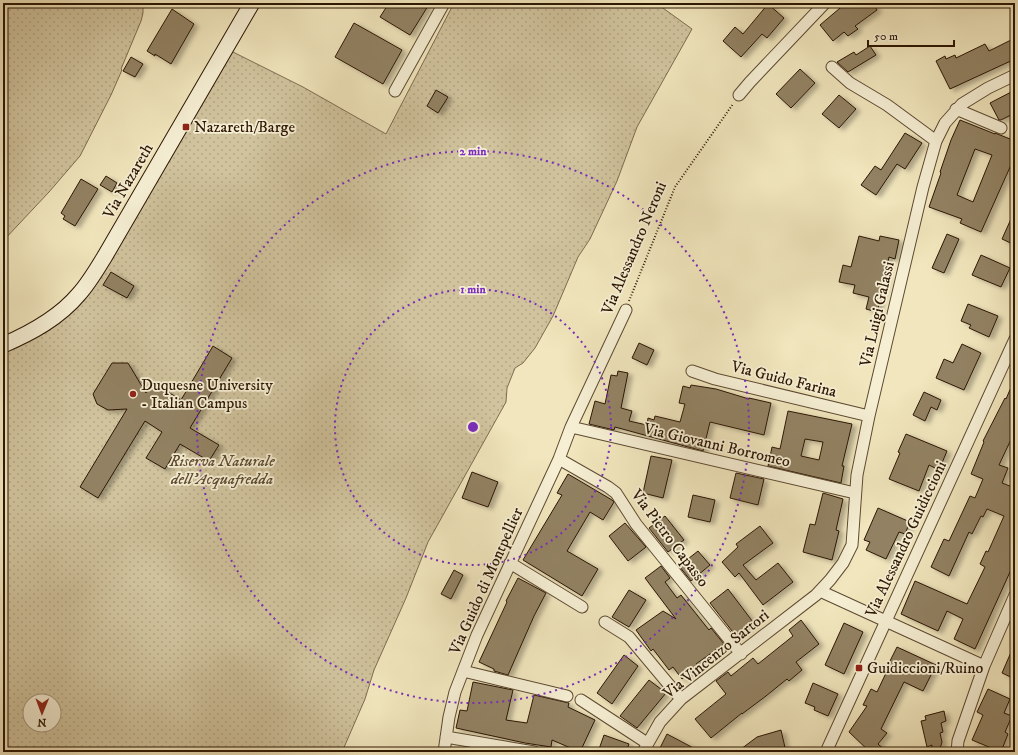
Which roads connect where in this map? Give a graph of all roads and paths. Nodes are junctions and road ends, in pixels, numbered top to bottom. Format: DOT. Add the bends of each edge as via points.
graph roads {
  1 [pos="252,3"];
  2 [pos="444,3"];
  3 [pos="824,3"];
  4 [pos="832,67"];
  5 [pos="1015,75"];
  6 [pos="395,91"];
  7 [pos="739,95"];
  8 [pos="956,109"];
  9 [pos="1001,128"];
  10 [pos="936,141"];
  11 [pos="626,310"];
  12 [pos="1015,339"];
  13 [pos="3,345"];
  14 [pos="692,371"];
  15 [pos="869,416"];
  16 [pos="571,427"];
  17 [pos="559,459"];
  18 [pos="855,493"];
  19 [pos="510,563"];
  20 [pos="820,591"];
  21 [pos="1015,595"];
  22 [pos="582,607"];
  23 [pos="605,622"];
  24 [pos="886,622"];
  25 [pos="740,654"];
  26 [pos="984,666"];
  27 [pos="463,672"];
  28 [pos="567,696"];
  29 [pos="682,699"];
  30 [pos="581,700"];
  31 [pos="446,737"];
  32 [pos="645,747"];
  33 [pos="444,752"];
  34 [pos="534,752"];
  35 [pos="826,752"];
  36 [pos="957,752"];
  1 -- 13 [label="street, Via Nazareth" via="84,288 50,320"];
  2 -- 6 [label="street"];
  3 -- 7 [label="street"];
  4 -- 10 [label="street" via="850,83 887,105"];
  5 -- 8 [label="street, Via Luigi Galassi" via="978,93"];
  7 -- 11 [label="path, Via Alessandro Neroni" via="675,187"];
  8 -- 9 [label="street"];
  8 -- 10 [label="street, Via Luigi Galassi"];
  10 -- 15 [label="street, Via Luigi Galassi"];
  11 -- 16 [label="street, Via Alessandro Neroni"];
  12 -- 24 [label="street, Via Alessandro Guidiccioni"];
  14 -- 15 [label="street, Via Guido Farina" via="714,379"];
  15 -- 18 [label="street, Via Luigi Galassi"];
  16 -- 17 [label="street, Via Guido di Montpellier"];
  16 -- 18 [label="street, Via Giovanni Borromeo"];
  17 -- 19 [label="street, Via Guido di Montpellier"];
  17 -- 25 [label="street, Via Pietro Capasso" via="616,493 636,524"];
  18 -- 20 [label="street, Via Luigi Galassi" via="852,545 843,563"];
  19 -- 22 [label="street"];
  19 -- 27 [label="street, Via Guido di Montpellier"];
  20 -- 24 [label="street"];
  20 -- 25 [label="street, Via Vincenzo Sartori"];
  21 -- 26 [label="street"];
  23 -- 29 [label="street" via="629,637"];
  24 -- 26 [label="street"];
  24 -- 35 [label="street, Via Alessandro Guidiccioni"];
  25 -- 29 [label="street, Via Vincenzo Sartori"];
  26 -- 36 [label="street" via="958,741"];
  27 -- 28 [label="street"];
  27 -- 31 [label="street, Via Guido di Montpellier" via="452,701"];
  29 -- 32 [label="street, Via Vincenzo Sartori" via="660,722"];
  30 -- 32 [label="street"];
  31 -- 33 [label="street, Via Guido di Montpellier"];
  31 -- 34 [label="street"];
}
